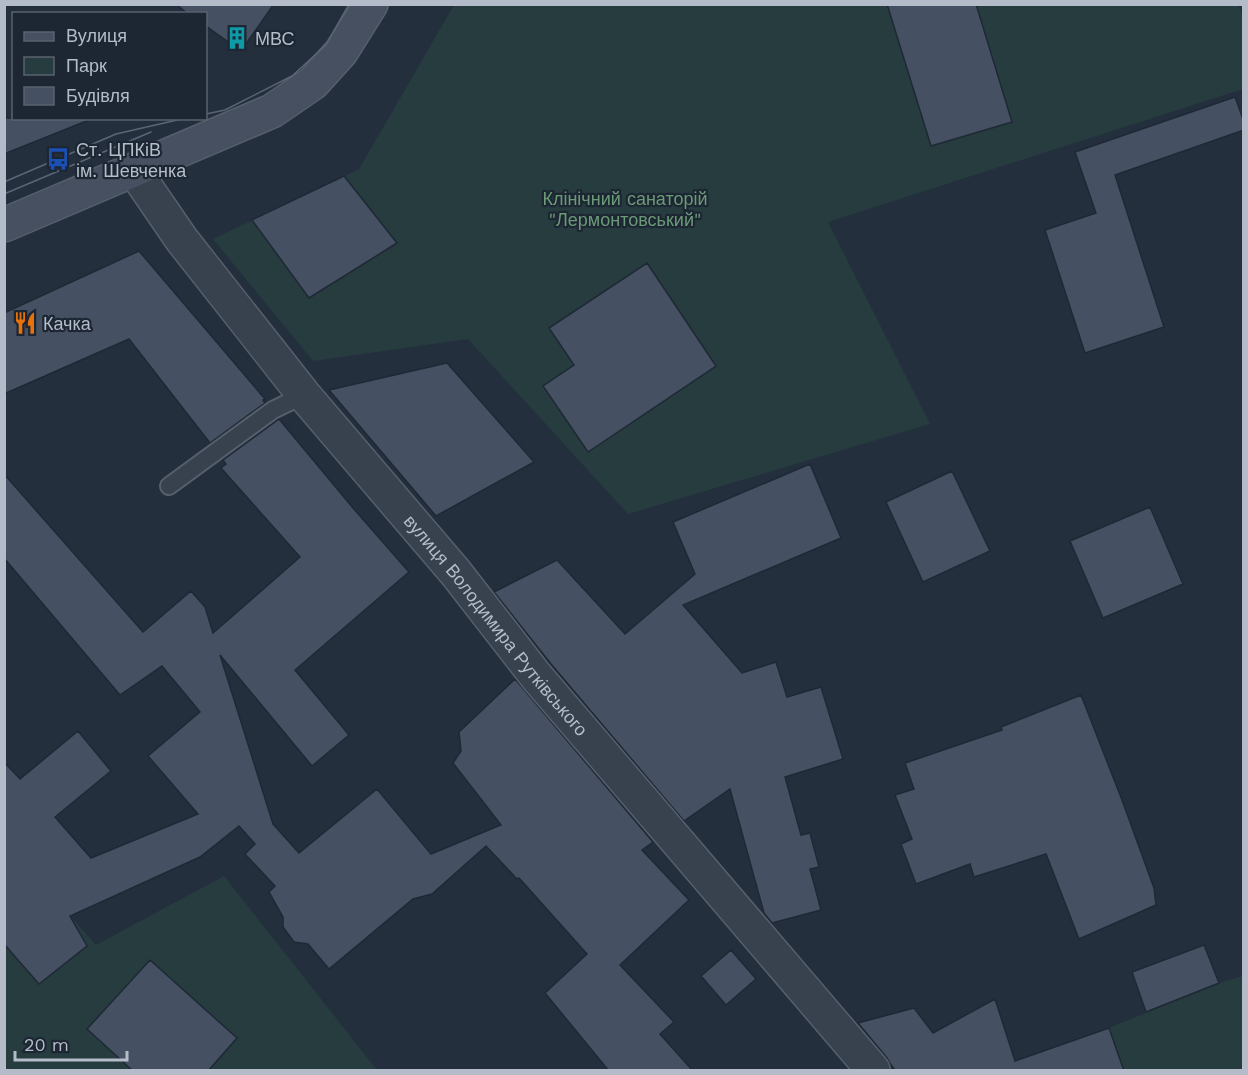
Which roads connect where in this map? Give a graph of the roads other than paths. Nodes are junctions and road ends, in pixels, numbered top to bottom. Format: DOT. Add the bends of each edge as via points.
graph roads {
  1 [pos="371,4"];
  2 [pos="134,170"];
  3 [pos="4,225"];
  4 [pos="304,395"];
  5 [pos="169,486"];
  6 [pos="873,1071"];
  1 -- 2 [label="street" via="341,52 313,83 272,111"];
  2 -- 3 [label="street"];
  2 -- 4 [label="street, вулиця Володимира Рутківського" via="182,240"];
  4 -- 5 [label="lane" via="273,410"];
  4 -- 6 [label="street, вулиця Володимира Рутківського"];
}
